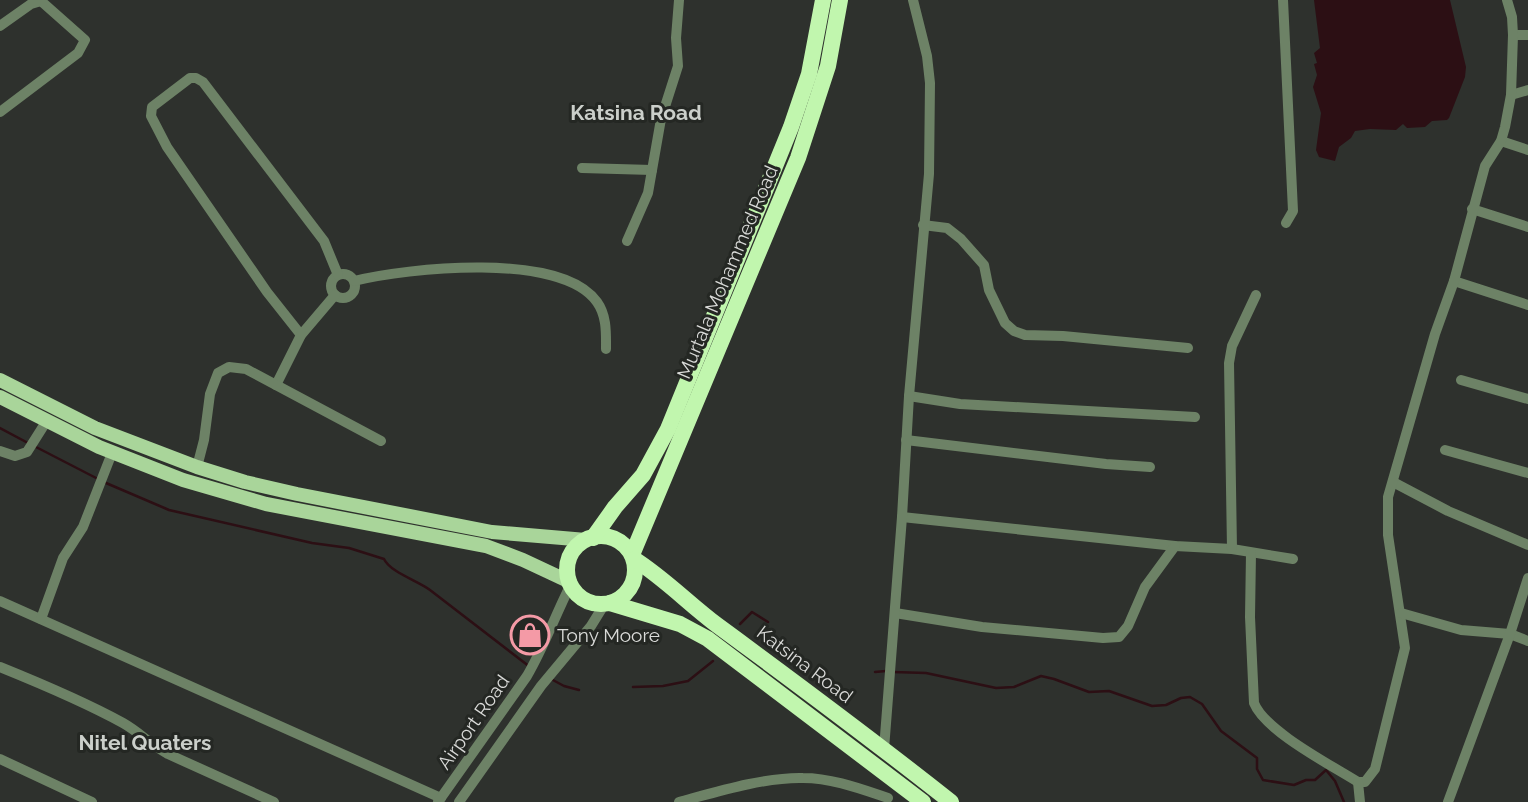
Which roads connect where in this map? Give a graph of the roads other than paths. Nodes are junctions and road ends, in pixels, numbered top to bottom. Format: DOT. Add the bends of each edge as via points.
graph roads {
  1 [pos="679,0"];
  2 [pos="823,0"];
  3 [pos="840,0"];
  4 [pos="913,0"];
  5 [pos="1283,0"];
  6 [pos="1507,0"];
  7 [pos="0,26"];
  8 [pos="1513,35"];
  9 [pos="1528,35"];
  10 [pos="1528,90"];
  11 [pos="1511,95"];
  12 [pos="0,112"];
  13 [pos="1501,141"];
  14 [pos="1528,150"];
  15 [pos="582,168"];
  16 [pos="652,170"];
  17 [pos="1472,209"];
  18 [pos="1286,223"];
  19 [pos="923,225"];
  20 [pos="1528,227"];
  21 [pos="627,241"];
  22 [pos="338,275"];
  23 [pos="354,281"];
  24 [pos="1454,281"];
  25 [pos="335,295"];
  26 [pos="1256,295"];
  27 [pos="1528,305"];
  28 [pos="301,335"];
  29 [pos="1188,348"];
  30 [pos="606,349"];
  31 [pos="0,380"];
  32 [pos="1461,380"];
  33 [pos="276,384"];
  34 [pos="909,396"];
  35 [pos="0,397"];
  36 [pos="1528,399"];
  37 [pos="1195,417"];
  38 [pos="46,422"];
  39 [pos="906,440"];
  40 [pos="381,441"];
  41 [pos="1445,450"];
  42 [pos="0,451"];
  43 [pos="112,453"];
  44 [pos="197,467"];
  45 [pos="1150,467"];
  46 [pos="1528,473"];
  47 [pos="1393,482"];
  48 [pos="902,517"];
  49 [pos="589,539"];
  50 [pos="1528,545"];
  51 [pos="1175,547"];
  52 [pos="1232,549"];
  53 [pos="1251,553"];
  54 [pos="633,557"];
  55 [pos="1293,559"];
  56 [pos="1528,578"];
  57 [pos="570,584"];
  58 [pos="0,601"];
  59 [pos="607,604"];
  60 [pos="895,613"];
  61 [pos="1401,613"];
  62 [pos="41,619"];
  63 [pos="1510,634"];
  64 [pos="1528,641"];
  65 [pos="0,667"];
  66 [pos="884,749"];
  67 [pos="0,759"];
  68 [pos="891,776"];
  69 [pos="1358,782"];
  70 [pos="440,800"];
  71 [pos="888,800"];
  72 [pos="92,802"];
  73 [pos="274,802"];
  74 [pos="459,802"];
  75 [pos="679,802"];
  76 [pos="923,802"];
  77 [pos="951,802"];
  78 [pos="1360,802"];
  79 [pos="1448,802"];
  1 -- 16 [label="street" via="678,66 661,119"];
  2 -- 49 [label="highway, Murtala Mohammed Road" via="809,74 791,127 668,429 643,475"];
  3 -- 54 [label="highway, Murtala Mohammed Road" via="828,66 797,158"];
  4 -- 19 [label="street" via="930,83"];
  5 -- 18 [label="street" via="1293,211"];
  6 -- 8 [label="street"];
  7 -- 12 [label="street" via="41,1 85,40 78,53"];
  8 -- 9 [label="street"];
  8 -- 11 [label="street"];
  10 -- 11 [label="street"];
  11 -- 13 [label="street"];
  13 -- 14 [label="street"];
  13 -- 17 [label="street" via="1485,166"];
  15 -- 16 [label="street"];
  16 -- 21 [label="street" via="649,193"];
  17 -- 20 [label="street"];
  17 -- 24 [label="street"];
  19 -- 29 [label="street" via="947,228 984,265 989,290 1005,323 1014,331"];
  19 -- 34 [label="street"];
  22 -- 23 [label="street" via="349,275"];
  22 -- 25 [label="street" via="331,283"];
  22 -- 28 [label="street" via="324,241 203,82 190,78 152,107 151,116 167,148"];
  23 -- 25 [label="street" via="351,295"];
  23 -- 30 [label="street" via="430,268 490,267 560,279 583,289 597,302 605,323"];
  24 -- 27 [label="street"];
  24 -- 47 [label="street"];
  25 -- 28 [label="street"];
  26 -- 52 [label="street" via="1229,363"];
  28 -- 33 [label="street"];
  31 -- 44 [label="main road" via="95,428"];
  32 -- 36 [label="street"];
  33 -- 40 [label="street"];
  33 -- 44 [label="street" via="235,366 218,373"];
  34 -- 37 [label="street" via="960,404"];
  34 -- 39 [label="street"];
  35 -- 38 [label="main road"];
  38 -- 42 [label="street" via="21,456"];
  38 -- 43 [label="main road"];
  39 -- 45 [label="street"];
  39 -- 48 [label="street"];
  41 -- 46 [label="street"];
  43 -- 57 [label="main road" via="266,504 486,546"];
  43 -- 62 [label="street" via="83,527 63,558"];
  44 -- 49 [label="main road" via="297,494 492,532"];
  47 -- 50 [label="street"];
  47 -- 61 [label="street" via="1387,516"];
  48 -- 51 [label="street"];
  48 -- 60 [label="street"];
  49 -- 54 [label="highway" via="617,541"];
  49 -- 57 [label="highway" via="570,557"];
  51 -- 52 [label="street"];
  51 -- 60 [label="street" via="1145,587 1119,637 982,627"];
  52 -- 53 [label="street"];
  53 -- 55 [label="street"];
  53 -- 69 [label="street" via="1257,712"];
  54 -- 59 [label="highway" via="632,585 625,595"];
  54 -- 66 [label="highway, Katsina Road"];
  56 -- 63 [label="street"];
  57 -- 59 [label="highway" via="587,601"];
  57 -- 70 [label="street, Airport Road" via="540,655"];
  58 -- 62 [label="street"];
  59 -- 68 [label="highway, Katsina Road" via="680,624 701,635"];
  59 -- 74 [label="street, Airport Road" via="555,666"];
  60 -- 66 [label="street"];
  61 -- 63 [label="street" via="1461,630"];
  61 -- 69 [label="street" via="1405,648 1378,759 1369,779"];
  62 -- 70 [label="street"];
  63 -- 64 [label="street"];
  63 -- 79 [label="street"];
  65 -- 73 [label="street" via="94,707 153,746"];
  66 -- 77 [label="highway, Katsina Road"];
  67 -- 72 [label="street"];
  68 -- 71 [label="street"];
  68 -- 76 [label="highway, Katsina Road"];
  69 -- 78 [label="street"];
  71 -- 75 [label="street" via="847,785 803,778 732,788"];
}
